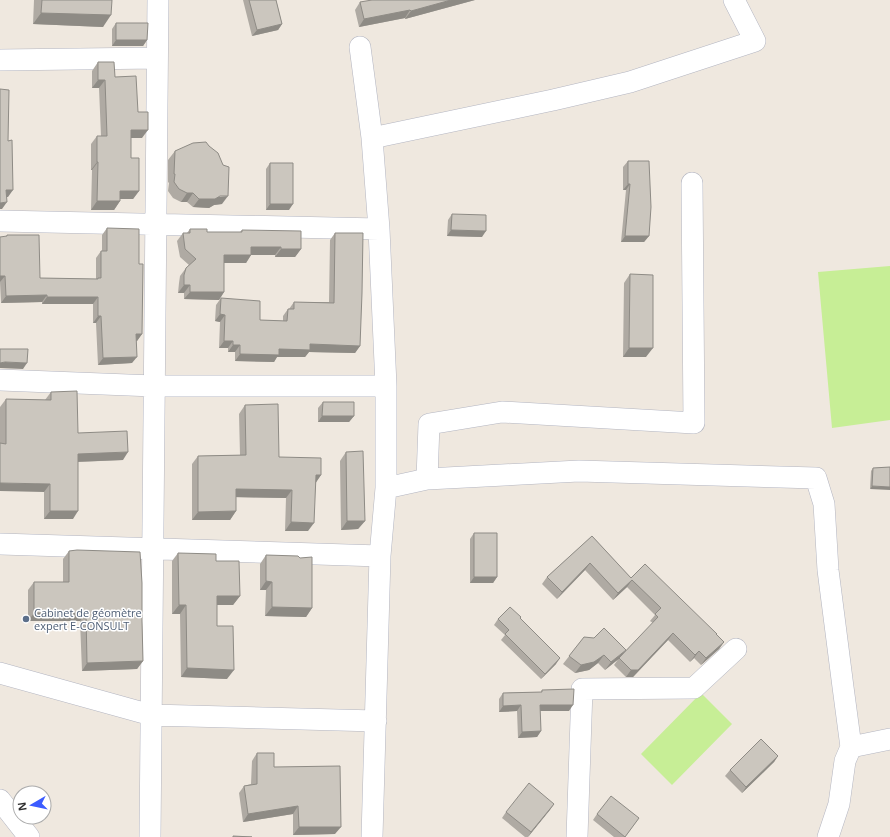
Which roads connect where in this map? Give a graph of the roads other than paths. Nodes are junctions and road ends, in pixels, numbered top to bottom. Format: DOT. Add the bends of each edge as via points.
graph roads {
  1 [pos="158,0"];
  2 [pos="734,0"];
  3 [pos="360,47"];
  4 [pos="157,58"];
  5 [pos="0,60"];
  6 [pos="372,138"];
  7 [pos="692,183"];
  8 [pos="0,221"];
  9 [pos="156,225"];
  10 [pos="379,229"];
  11 [pos="0,380"];
  12 [pos="154,386"];
  13 [pos="386,386"];
  14 [pos="427,479"];
  15 [pos="386,488"];
  16 [pos="0,544"];
  17 [pos="152,549"];
  18 [pos="380,556"];
  19 [pos="736,649"];
  20 [pos="0,673"];
  21 [pos="151,715"];
  22 [pos="376,721"];
  23 [pos="890,740"];
  24 [pos="851,747"];
  25 [pos="0,800"];
  26 [pos="29,837"];
  27 [pos="150,837"];
  28 [pos="372,837"];
  29 [pos="576,837"];
  30 [pos="828,837"];
  1 -- 4 [label="street"];
  2 -- 6 [label="street" via="755,41 630,82"];
  3 -- 6 [label="street"];
  4 -- 5 [label="street"];
  4 -- 9 [label="street"];
  6 -- 10 [label="street"];
  7 -- 14 [label="street" via="694,423 502,412 429,424"];
  8 -- 9 [label="street"];
  9 -- 10 [label="street"];
  9 -- 12 [label="street"];
  10 -- 13 [label="street"];
  11 -- 12 [label="street"];
  12 -- 13 [label="street"];
  12 -- 17 [label="street"];
  13 -- 15 [label="street"];
  14 -- 15 [label="street"];
  14 -- 24 [label="street" via="579,471 816,478 824,504 828,570"];
  15 -- 18 [label="street"];
  16 -- 17 [label="street"];
  17 -- 18 [label="street"];
  17 -- 21 [label="street"];
  18 -- 22 [label="street"];
  19 -- 29 [label="street" via="694,688 582,690"];
  20 -- 21 [label="street"];
  21 -- 22 [label="street"];
  21 -- 27 [label="street"];
  22 -- 28 [label="street"];
  23 -- 24 [label="street"];
  24 -- 30 [label="street" via="845,761 839,804"];
  25 -- 26 [label="street"];
}
